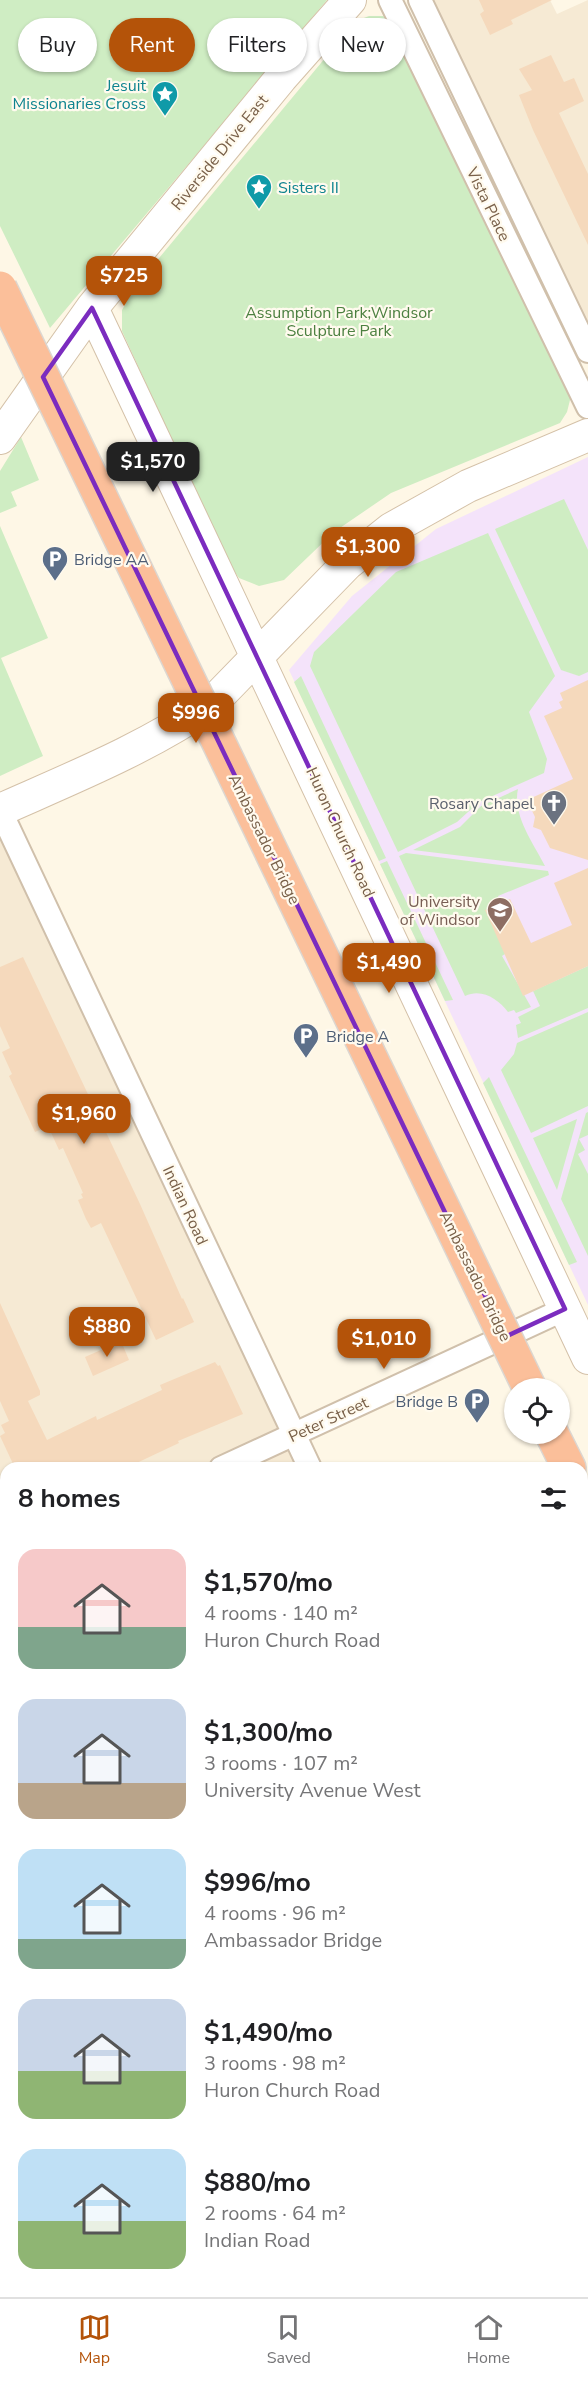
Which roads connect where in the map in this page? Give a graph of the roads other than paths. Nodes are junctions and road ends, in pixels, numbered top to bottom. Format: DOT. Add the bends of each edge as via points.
graph roads {
  1 [pos="350,0"];
  2 [pos="390,0"];
  3 [pos="420,0"];
  4 [pos="0,288"];
  5 [pos="92,308"];
  6 [pos="588,351"];
  7 [pos="588,407"];
  8 [pos="588,435"];
  9 [pos="0,438"];
  10 [pos="258,657"];
  11 [pos="0,810"];
  12 [pos="565,1309"];
  13 [pos="588,1358"];
  14 [pos="525,1378"];
  15 [pos="294,1435"];
  16 [pos="557,1444"];
  17 [pos="234,1462"];
  18 [pos="307,1462"];
  19 [pos="565,1462"];
  1 -- 5 [label="street, Riverside Drive East"];
  2 -- 7 [label="street, Vista Place"];
  3 -- 6 [label="street, Vista Place"];
  4 -- 14 [label="highway, Ambassador Bridge, bridge"];
  5 -- 9 [label="street, Riverside Drive East"];
  5 -- 10 [label="street, Huron Church Road"];
  8 -- 10 [label="street" via="468,486 391,529 347,564"];
  10 -- 11 [label="street" via="212,703 186,721 133,750"];
  10 -- 12 [label="street, Huron Church Road"];
  11 -- 15 [label="street, Indian Road"];
  12 -- 13 [label="street, Huron Church Road"];
  12 -- 15 [label="street, Peter Street"];
  15 -- 17 [label="street, Peter Street"];
  15 -- 18 [label="street, Indian Road"];
  16 -- 19 [label="highway"];
}
